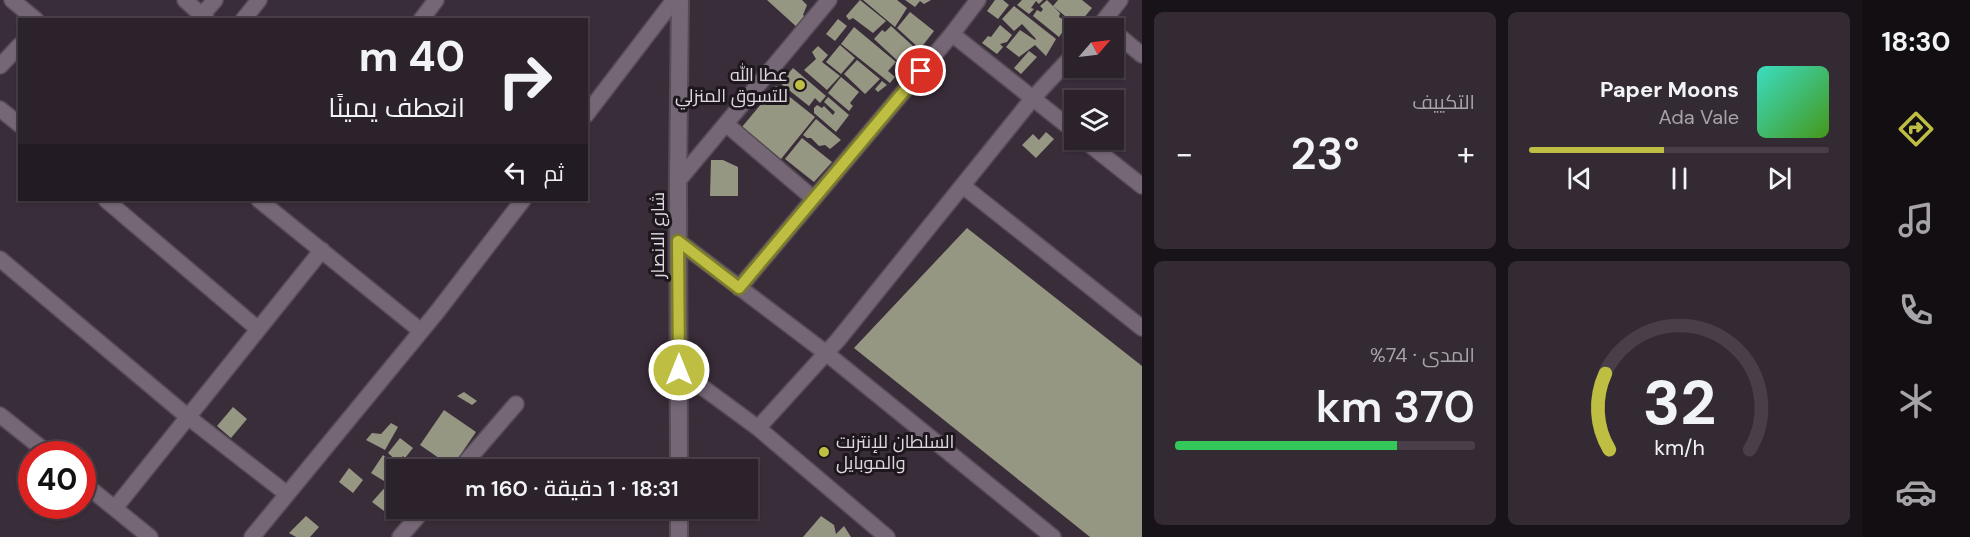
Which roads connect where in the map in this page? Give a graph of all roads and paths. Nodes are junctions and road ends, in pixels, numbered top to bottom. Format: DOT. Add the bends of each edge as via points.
graph roads {
  1 [pos="12,0"];
  2 [pos="185,0"];
  3 [pos="215,0"];
  4 [pos="259,0"];
  5 [pos="436,0"];
  6 [pos="674,0"];
  7 [pos="681,0"];
  8 [pos="829,0"];
  9 [pos="978,0"];
  10 [pos="1120,0"];
  11 [pos="205,17"];
  12 [pos="34,18"];
  13 [pos="245,18"];
  14 [pos="422,18"];
  15 [pos="1111,18"];
  16 [pos="952,34"];
  17 [pos="1124,42"];
  18 [pos="18,47"];
  19 [pos="1142,55"];
  20 [pos="1064,65"];
  21 [pos="0,66"];
  22 [pos="1033,98"];
  23 [pos="0,109"];
  24 [pos="588,112"];
  25 [pos="18,123"];
  26 [pos="1064,123"];
  27 [pos="726,124"];
  28 [pos="1097,150"];
  29 [pos="678,181"];
  30 [pos="963,186"];
  31 [pos="1142,186"];
  32 [pos="814,199"];
  33 [pos="107,201"];
  34 [pos="263,201"];
  35 [pos="522,201"];
  36 [pos="278,205"];
  37 [pos="678,241"];
  38 [pos="322,250"];
  39 [pos="0,259"];
  40 [pos="739,288"];
  41 [pos="1142,328"];
  42 [pos="258,329"];
  43 [pos="421,331"];
  44 [pos="826,353"];
  45 [pos="679,370"];
  46 [pos="516,404"];
  47 [pos="0,415"];
  48 [pos="188,417"];
  49 [pos="758,428"];
  50 [pos="33,441"];
  51 [pos="468,459"];
  52 [pos="679,459"];
  53 [pos="96,493"];
  54 [pos="287,494"];
  55 [pos="115,508"];
  56 [pos="416,519"];
  57 [pos="679,519"];
  58 [pos="150,537"];
  59 [pos="252,537"];
  60 [pos="400,537"];
  61 [pos="680,537"];
  62 [pos="887,537"];
  63 [pos="1053,537"];
  1 -- 12 [label="street"];
  2 -- 11 [label="street"];
  3 -- 11 [label="street"];
  4 -- 13 [label="street"];
  5 -- 14 [label="street"];
  6 -- 24 [label="street"];
  7 -- 29 [label="street, شارع الانصار"];
  8 -- 27 [label="street"];
  9 -- 16 [label="street"];
  10 -- 15 [label="street"];
  16 -- 22 [label="street"];
  16 -- 32 [label="street"];
  17 -- 19 [label="street"];
  18 -- 21 [label="street"];
  20 -- 22 [label="street"];
  22 -- 26 [label="street"];
  22 -- 30 [label="street"];
  23 -- 25 [label="street"];
  27 -- 29 [label="street"];
  27 -- 32 [label="street"];
  28 -- 31 [label="street"];
  29 -- 37 [label="street, شارع الانصار"];
  30 -- 41 [label="street"];
  30 -- 44 [label="street"];
  32 -- 40 [label="street"];
  33 -- 42 [label="street"];
  34 -- 36 [label="street"];
  35 -- 43 [label="street"];
  36 -- 38 [label="street"];
  37 -- 40 [label="street"];
  37 -- 45 [label="street, شارع الانصار"];
  38 -- 42 [label="street"];
  38 -- 43 [label="street"];
  39 -- 48 [label="street"];
  40 -- 44 [label="street"];
  42 -- 48 [label="street"];
  43 -- 54 [label="street"];
  44 -- 49 [label="street"];
  44 -- 63 [label="street"];
  45 -- 49 [label="street"];
  45 -- 52 [label="street, شارع الانصار"];
  46 -- 51 [label="street"];
  47 -- 50 [label="street"];
  48 -- 54 [label="street"];
  48 -- 55 [label="street"];
  49 -- 62 [label="street"];
  53 -- 55 [label="street"];
  54 -- 59 [label="street"];
  55 -- 58 [label="street"];
  56 -- 60 [label="street"];
  57 -- 61 [label="street"];
}
